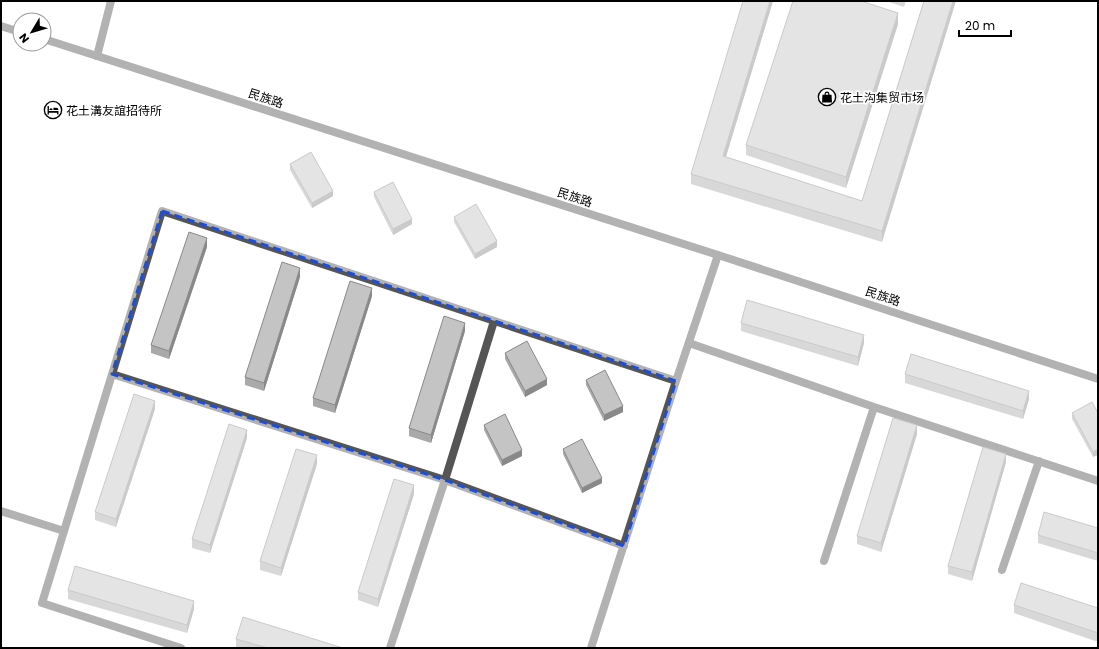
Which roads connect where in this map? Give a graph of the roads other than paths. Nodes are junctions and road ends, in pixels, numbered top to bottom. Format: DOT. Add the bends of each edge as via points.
graph roads {
  1 [pos="111,1"];
  2 [pos="1,26"];
  3 [pos="12,29"];
  4 [pos="52,42"];
  5 [pos="97,56"];
  6 [pos="718,255"];
  7 [pos="494,321"];
  8 [pos="689,343"];
  9 [pos="112,374"];
  10 [pos="1098,379"];
  11 [pos="676,381"];
  12 [pos="874,407"];
  13 [pos="1038,461"];
  14 [pos="445,480"];
  15 [pos="1098,481"];
  16 [pos="1,511"];
  17 [pos="64,531"];
  18 [pos="624,546"];
  19 [pos="824,561"];
  20 [pos="1002,570"];
  21 [pos="181,648"];
  22 [pos="390,648"];
  23 [pos="591,648"];
  1 -- 5 [label="street"];
  2 -- 3 [label="street"];
  4 -- 5 [label="street, 民族路"];
  5 -- 6 [label="street, 民族路"];
  6 -- 8 [label="street"];
  6 -- 10 [label="street, 民族路"];
  7 -- 9 [label="street" via="162,211"];
  7 -- 11 [label="street"];
  7 -- 14 [label="street"];
  8 -- 11 [label="street"];
  8 -- 12 [label="street"];
  9 -- 14 [label="street"];
  9 -- 17 [label="street"];
  11 -- 18 [label="street"];
  12 -- 13 [label="street"];
  12 -- 19 [label="street"];
  13 -- 15 [label="street"];
  13 -- 20 [label="street"];
  14 -- 18 [label="street"];
  14 -- 22 [label="street"];
  16 -- 17 [label="street"];
  17 -- 21 [label="street" via="42,603"];
  18 -- 23 [label="street"];
}
